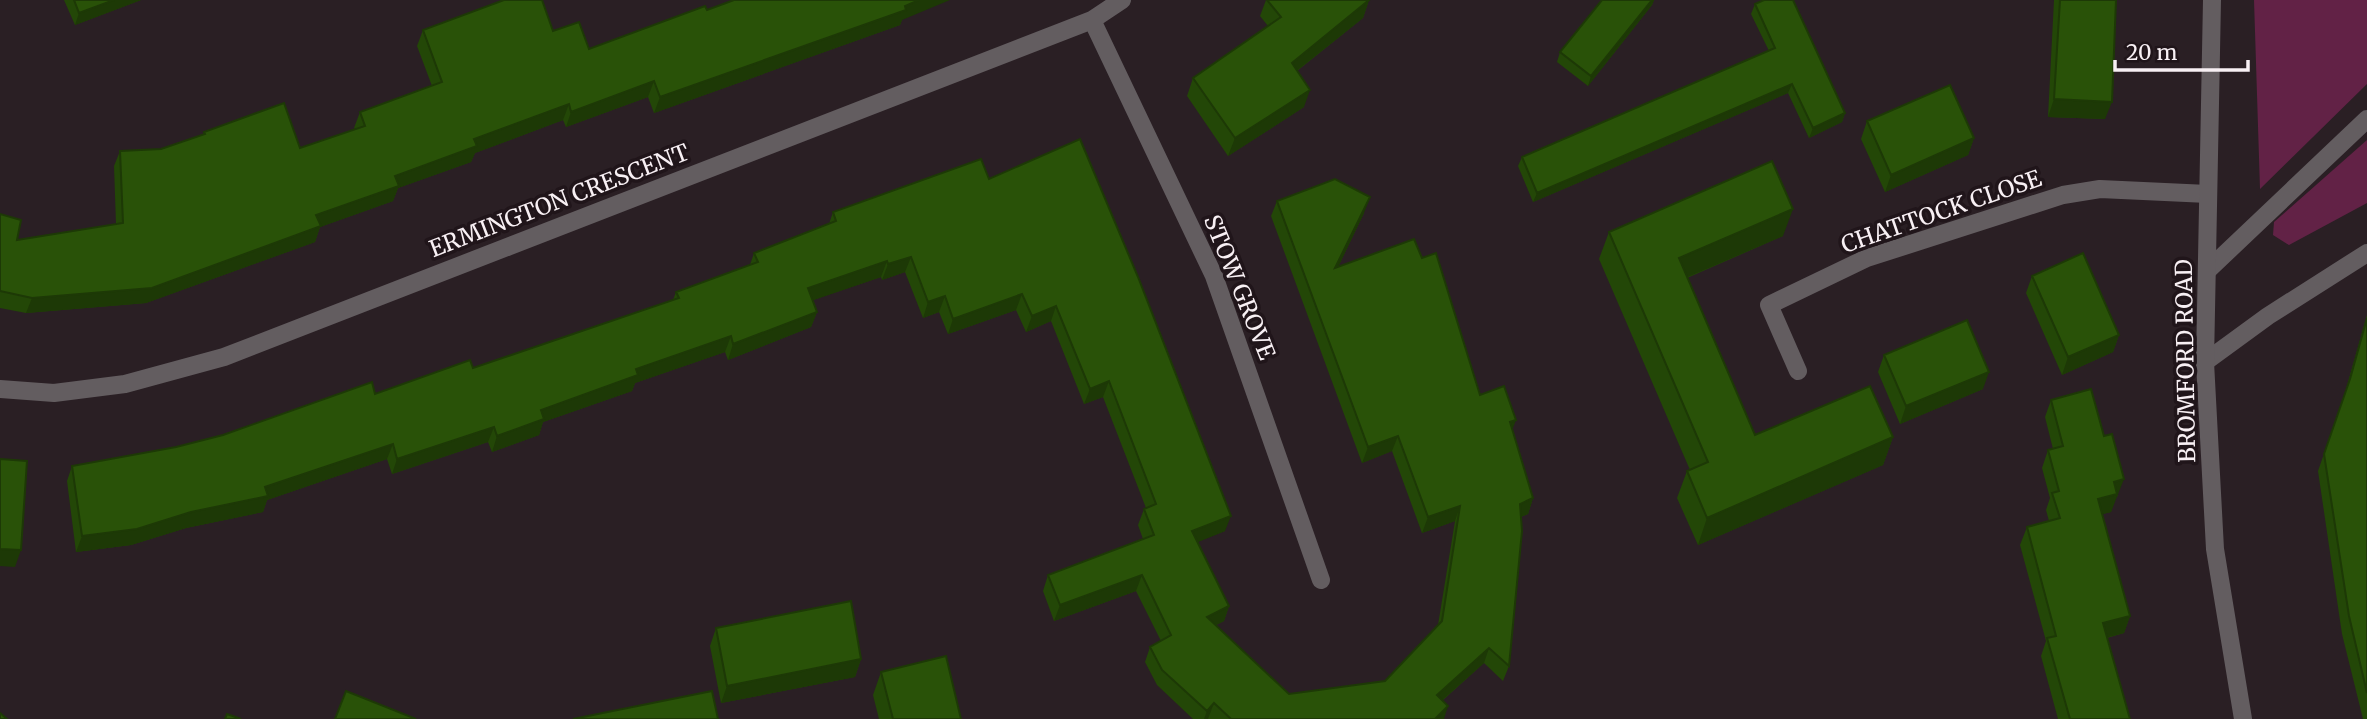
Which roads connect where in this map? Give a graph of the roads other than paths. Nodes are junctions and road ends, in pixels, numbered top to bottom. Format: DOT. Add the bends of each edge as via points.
graph roads {
  1 [pos="1122,0"];
  2 [pos="2212,0"];
  3 [pos="1093,20"];
  4 [pos="2367,119"];
  5 [pos="2208,194"];
  6 [pos="2367,253"];
  7 [pos="2207,271"];
  8 [pos="2205,362"];
  9 [pos="1798,370"];
  10 [pos="0,389"];
  11 [pos="1321,580"];
  12 [pos="2243,719"];
  1 -- 3 [label="street, ERMINGTON CRESCENT"];
  2 -- 5 [label="street, BROMFORD ROAD"];
  3 -- 10 [label="street, ERMINGTON CRESCENT" via="223,357 125,384 54,393"];
  3 -- 11 [label="street, STOW GROVE" via="1214,276"];
  4 -- 7 [label="street"];
  5 -- 7 [label="street, BROMFORD ROAD"];
  5 -- 9 [label="street, CHATTOCK CLOSE" via="2100,189 2063,195 1867,258 1769,304"];
  6 -- 8 [label="street"];
  7 -- 8 [label="street, BROMFORD ROAD"];
  8 -- 12 [label="street, BROMFORD ROAD" via="2215,550"];
}
